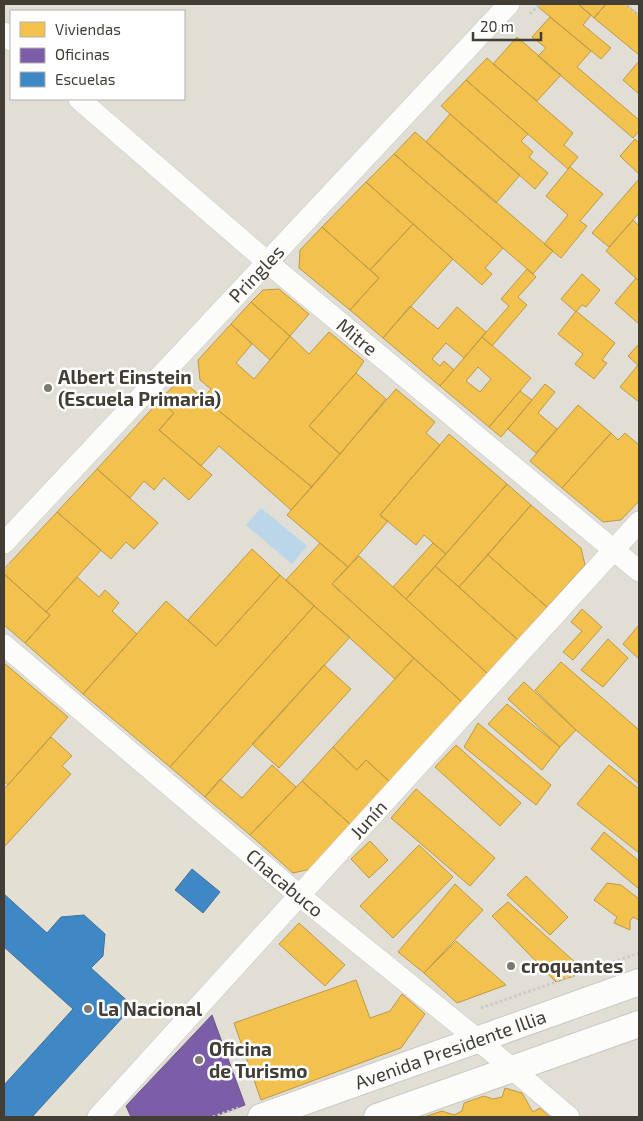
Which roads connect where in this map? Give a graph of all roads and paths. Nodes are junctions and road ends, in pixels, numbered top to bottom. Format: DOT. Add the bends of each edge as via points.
graph roads {
  1 [pos="509,4"];
  2 [pos="625,4"];
  3 [pos="639,16"];
  4 [pos="80,100"];
  5 [pos="267,262"];
  6 [pos="639,522"];
  7 [pos="4,543"];
  8 [pos="614,550"];
  9 [pos="639,571"];
  10 [pos="4,645"];
  11 [pos="300,896"];
  12 [pos="639,953"];
  13 [pos="639,982"];
  14 [pos="482,1008"];
  15 [pos="639,1024"];
  16 [pos="477,1039"];
  17 [pos="512,1069"];
  18 [pos="98,1117"];
  19 [pos="261,1117"];
  20 [pos="377,1117"];
  21 [pos="569,1117"];
  1 -- 5 [label="street, Pringles"];
  2 -- 3 [label="path"];
  4 -- 5 [label="street, Mitre"];
  5 -- 7 [label="street, Pringles"];
  5 -- 8 [label="street, Mitre"];
  6 -- 8 [label="street, Junín"];
  8 -- 9 [label="street, Mitre"];
  8 -- 11 [label="street, Junín"];
  10 -- 11 [label="street, Chacabuco"];
  11 -- 16 [label="street, Chacabuco"];
  11 -- 18 [label="street, Junín"];
  12 -- 14 [label="path"];
  13 -- 16 [label="street, Avenida Presidente Illia"];
  15 -- 17 [label="street, Avenida Presidente Illia"];
  16 -- 17 [label="street, Chacabuco"];
  16 -- 19 [label="street, Avenida Presidente Illia"];
  17 -- 20 [label="street, Avenida Presidente Illia"];
  17 -- 21 [label="street, Chacabuco"];
}
